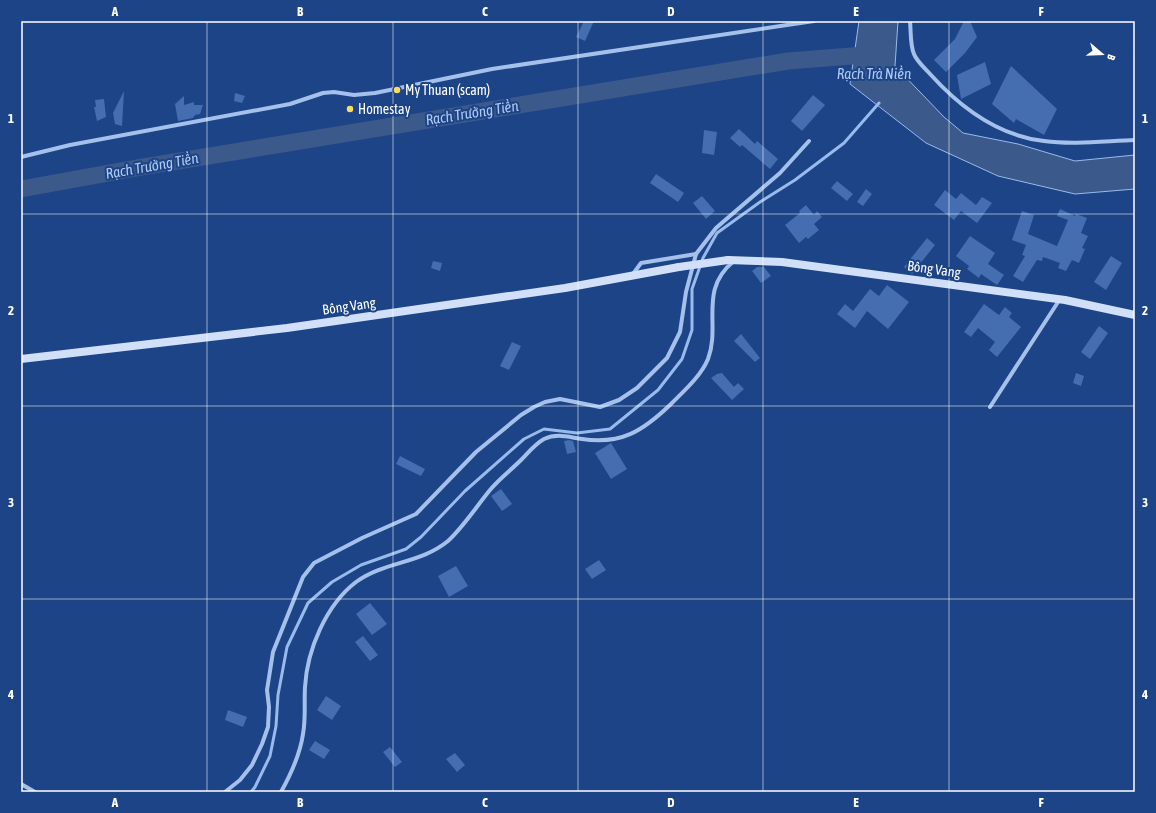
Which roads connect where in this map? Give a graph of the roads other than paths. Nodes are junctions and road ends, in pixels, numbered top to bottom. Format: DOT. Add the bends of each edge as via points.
graph roads {
  1 [pos="814,21"];
  2 [pos="910,21"];
  3 [pos="1135,140"];
  4 [pos="809,141"];
  5 [pos="21,156"];
  6 [pos="696,254"];
  7 [pos="732,260"];
  8 [pos="632,274"];
  9 [pos="1060,299"];
  10 [pos="1135,315"];
  11 [pos="21,359"];
  12 [pos="990,407"];
  13 [pos="21,784"];
  14 [pos="35,792"];
  15 [pos="225,792"];
  16 [pos="282,792"];
  1 -- 5 [label="street" via="492,69 376,93 323,93 290,104"];
  2 -- 3 [label="street" via="914,54 942,88 963,107 986,121 1011,134 1044,141"];
  4 -- 6 [label="street" via="780,173 716,228"];
  6 -- 8 [label="street" via="642,263"];
  6 -- 15 [label="street" via="686,292 680,332 667,358 637,388 619,400 600,407 560,400 534,407 476,452 416,514 314,563 303,577 273,652 267,690 268,727 262,744 252,765 240,780"];
  7 -- 8 [label="street, Bông Vang, bridge"];
  7 -- 9 [label="street, Bông Vang" via="782,262"];
  7 -- 16 [label="street" via="724,268 716,284 708,358 700,373 653,419 635,433 619,440 595,441 565,435 544,440 532,448 491,489 447,541 431,553 375,571 356,582 337,601 313,648 307,669 303,734 292,773"];
  8 -- 11 [label="street, Bông Vang" via="565,288 287,328"];
  9 -- 10 [label="street, Bông Vang"];
  9 -- 12 [label="street"];
  13 -- 14 [label="street"];
}
